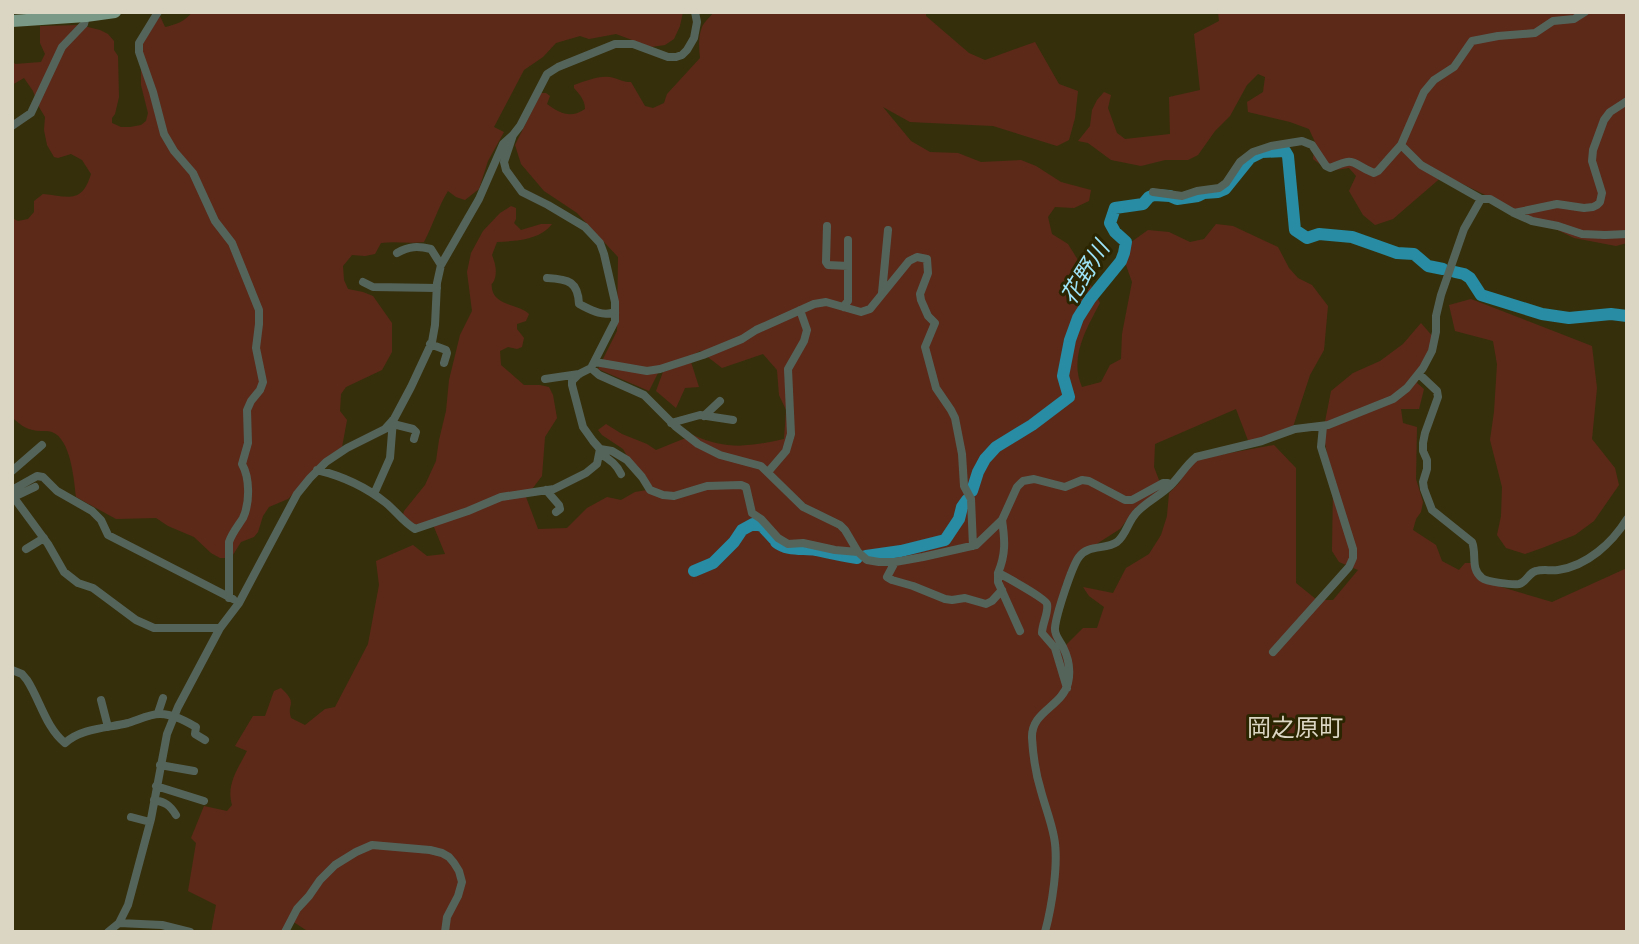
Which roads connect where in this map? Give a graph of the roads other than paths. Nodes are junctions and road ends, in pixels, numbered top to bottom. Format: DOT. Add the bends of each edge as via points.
graph roads {
  1 [pos="115,12"];
  2 [pos="158,12"];
  3 [pos="695,12"];
  4 [pos="1585,12"];
  5 [pos="86,16"];
  6 [pos="12,21"];
  7 [pos="1627,101"];
  8 [pos="12,126"];
  9 [pos="513,135"];
  10 [pos="1401,145"];
  11 [pos="1153,192"];
  12 [pos="1481,199"];
  13 [pos="1514,213"];
  14 [pos="827,226"];
  15 [pos="888,230"];
  16 [pos="1627,234"];
  17 [pos="848,240"];
  18 [pos="397,253"];
  19 [pos="442,265"];
  20 [pos="848,266"];
  21 [pos="548,278"];
  22 [pos="363,282"];
  23 [pos="437,288"];
  24 [pos="882,293"];
  25 [pos="843,307"];
  26 [pos="800,310"];
  27 [pos="615,312"];
  28 [pos="430,344"];
  29 [pos="444,363"];
  30 [pos="593,365"];
  31 [pos="579,374"];
  32 [pos="1419,374"];
  33 [pos="545,379"];
  34 [pos="720,401"];
  35 [pos="704,416"];
  36 [pos="733,420"];
  37 [pos="393,421"];
  38 [pos="671,423"];
  39 [pos="1323,426"];
  40 [pos="414,439"];
  41 [pos="42,445"];
  42 [pos="600,451"];
  43 [pos="317,470"];
  44 [pos="12,471"];
  45 [pos="768,472"];
  46 [pos="621,474"];
  47 [pos="1170,486"];
  48 [pos="35,487"];
  49 [pos="546,490"];
  50 [pos="13,494"];
  51 [pos="374,494"];
  52 [pos="556,512"];
  53 [pos="1627,519"];
  54 [pos="1002,520"];
  55 [pos="44,538"];
  56 [pos="973,546"];
  57 [pos="26,550"];
  58 [pos="858,552"];
  59 [pos="895,562"];
  60 [pos="998,573"];
  61 [pos="1002,590"];
  62 [pos="229,598"];
  63 [pos="239,603"];
  64 [pos="220,628"];
  65 [pos="1020,631"];
  66 [pos="1273,652"];
  67 [pos="12,670"];
  68 [pos="1067,688"];
  69 [pos="163,698"];
  70 [pos="101,699"];
  71 [pos="158,713"];
  72 [pos="174,716"];
  73 [pos="108,727"];
  74 [pos="205,740"];
  75 [pos="160,765"];
  76 [pos="194,771"];
  77 [pos="156,786"];
  78 [pos="154,800"];
  79 [pos="204,801"];
  80 [pos="176,815"];
  81 [pos="131,817"];
  82 [pos="150,822"];
  83 [pos="119,923"];
  84 [pos="108,932"];
  85 [pos="190,932"];
  86 [pos="285,932"];
  87 [pos="445,932"];
  88 [pos="1045,932"];
  1 -- 5 [label="main road"];
  2 -- 62 [label="street" via="139,43 139,52 164,134 193,173 215,220 232,243 259,310 256,348 263,383 247,410 248,443 242,464 248,481 247,503 229,542"];
  3 -- 9 [label="street" via="694,38 682,55 668,57 632,44 615,44 551,71"];
  4 -- 10 [label="street" via="1574,19 1553,21 1535,33 1472,41 1454,67 1424,92"];
  5 -- 6 [label="main road"];
  5 -- 8 [label="street" via="62,47 32,113"];
  7 -- 13 [label="street" via="1604,120 1593,150 1602,193 1597,205 1557,204"];
  9 -- 19 [label="street" via="503,144"];
  9 -- 27 [label="street" via="504,162 506,170 522,192 584,227 600,243"];
  10 -- 11 [label="street" via="1374,173 1347,160 1330,168 1312,145 1302,141 1271,146 1245,157 1219,188 1182,196"];
  10 -- 12 [label="street" via="1421,165"];
  12 -- 13 [label="street" via="1490,199"];
  12 -- 32 [label="street" via="1457,248 1439,303 1432,351"];
  13 -- 16 [label="street" via="1582,234"];
  14 -- 20 [label="street" via="826,262"];
  15 -- 24 [label="street"];
  17 -- 20 [label="street"];
  18 -- 19 [label="street" via="414,246 431,249"];
  19 -- 23 [label="street"];
  20 -- 25 [label="street" via="848,301"];
  21 -- 27 [label="street" via="576,286 579,304 607,315"];
  22 -- 23 [label="street" via="373,287"];
  23 -- 28 [label="street"];
  24 -- 25 [label="street" via="870,309 861,312"];
  24 -- 56 [label="street" via="909,261 927,258 920,300 935,323 925,347 936,388 954,418 964,485 971,499"];
  25 -- 26 [label="street" via="826,302"];
  26 -- 30 [label="street" via="675,366 647,371"];
  26 -- 45 [label="street" via="807,330 788,369 790,434 786,451"];
  27 -- 30 [label="street"];
  28 -- 29 [label="street" via="446,349"];
  28 -- 37 [label="street"];
  30 -- 31 [label="street"];
  30 -- 38 [label="street" via="598,375 644,395"];
  31 -- 33 [label="street"];
  31 -- 42 [label="street" via="572,385 580,417"];
  32 -- 39 [label="street" via="1393,399"];
  32 -- 53 [label="street" via="1437,390 1438,397 1423,443 1424,489 1432,510 1472,542 1480,577 1519,584 1537,571 1567,568 1601,550"];
  34 -- 35 [label="street"];
  35 -- 36 [label="street"];
  35 -- 38 [label="street"];
  37 -- 40 [label="street" via="416,432"];
  37 -- 43 [label="street"];
  37 -- 51 [label="street" via="390,458"];
  38 -- 45 [label="street" via="720,455"];
  39 -- 47 [label="street" via="1294,429 1196,457"];
  39 -- 66 [label="street" via="1321,447 1353,558"];
  41 -- 44 [label="street"];
  42 -- 46 [label="street"];
  42 -- 49 [label="street" via="597,464 586,473"];
  42 -- 58 [label="street" via="612,451 627,460 650,490 663,495 741,485 746,487 752,513 788,544"];
  43 -- 51 [label="street"];
  43 -- 63 [label="street" via="293,501"];
  45 -- 58 [label="street" via="803,507 840,525"];
  47 -- 54 [label="street" via="1163,483 1125,500 1089,481 1065,486 1023,481"];
  47 -- 68 [label="street" via="1138,511 1115,544 1087,550 1079,557 1055,629 1069,662"];
  48 -- 50 [label="street"];
  49 -- 51 [label="street" via="501,497 415,528"];
  49 -- 52 [label="street" via="559,505"];
  50 -- 55 [label="street"];
  50 -- 62 [label="street" via="37,476 43,477 57,491 92,511 108,535"];
  54 -- 56 [label="street"];
  54 -- 60 [label="street" via="1004,558"];
  55 -- 57 [label="street"];
  55 -- 64 [label="street" via="64,572 136,620 154,628"];
  56 -- 59 [label="street"];
  58 -- 59 [label="street" via="867,560"];
  59 -- 61 [label="street" via="887,577 945,599 986,604"];
  60 -- 61 [label="street"];
  60 -- 68 [label="street" via="1047,602 1042,633 1055,648"];
  61 -- 65 [label="street"];
  62 -- 63 [label="street"];
  63 -- 64 [label="street"];
  64 -- 72 [label="street"];
  67 -- 73 [label="street" via="27,680 65,743"];
  68 -- 88 [label="street" via="1036,720 1032,737 1040,788 1055,838"];
  69 -- 71 [label="street"];
  70 -- 73 [label="street"];
  71 -- 72 [label="street"];
  71 -- 73 [label="street"];
  72 -- 74 [label="street" via="196,727 195,734"];
  72 -- 75 [label="street"];
  75 -- 76 [label="street"];
  75 -- 77 [label="street"];
  77 -- 78 [label="street"];
  77 -- 79 [label="street"];
  78 -- 80 [label="street" via="170,806"];
  78 -- 82 [label="street"];
  81 -- 82 [label="street"];
  82 -- 83 [label="street"];
  83 -- 84 [label="street"];
  83 -- 85 [label="street" via="171,926"];
  86 -- 87 [label="street" via="320,880 372,845 430,850 449,857 462,882"];
}
